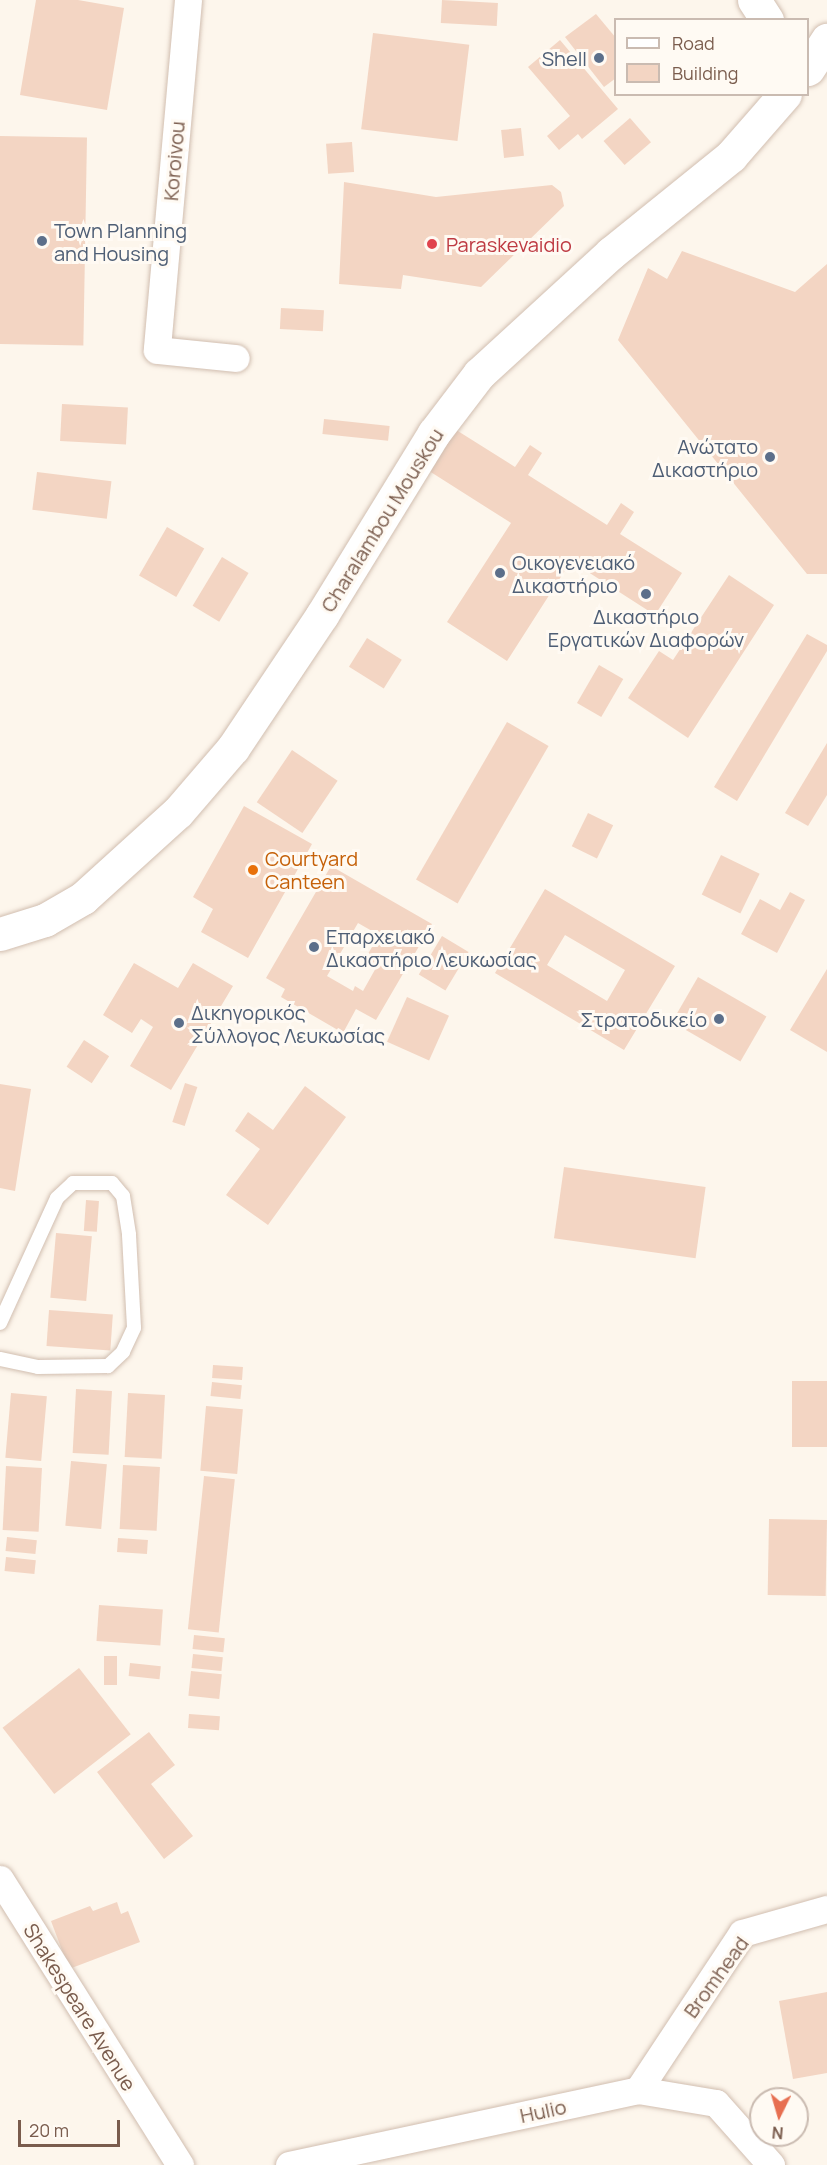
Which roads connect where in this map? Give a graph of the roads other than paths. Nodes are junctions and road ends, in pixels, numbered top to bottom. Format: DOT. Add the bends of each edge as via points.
graph roads {
  1 [pos="188,0"];
  2 [pos="754,0"];
  3 [pos="766,18"];
  4 [pos="827,40"];
  5 [pos="809,66"];
  6 [pos="778,98"];
  7 [pos="236,358"];
  8 [pos="0,934"];
  9 [pos="0,1323"];
  10 [pos="0,1359"];
  11 [pos="0,1879"];
  12 [pos="827,1909"];
  13 [pos="638,2090"];
  14 [pos="180,2165"];
  15 [pos="289,2165"];
  16 [pos="771,2165"];
  1 -- 7 [label="street, Koroivou" via="157,350"];
  2 -- 3 [label="street"];
  4 -- 5 [label="street"];
  6 -- 8 [label="street, Charalambou Mouskou" via="731,156 602,261 479,374 434,433 322,615 233,748 178,812 83,898 45,920"];
  9 -- 10 [label="lane" via="57,1198 73,1183 112,1183 123,1196 129,1235 134,1328 123,1352 108,1366 38,1367"];
  11 -- 14 [label="street, Shakespeare Avenue"];
  12 -- 13 [label="street, Bromhead" via="742,1934"];
  13 -- 15 [label="street, Hulio"];
  13 -- 16 [label="street, Hulio" via="716,2103"];
}
